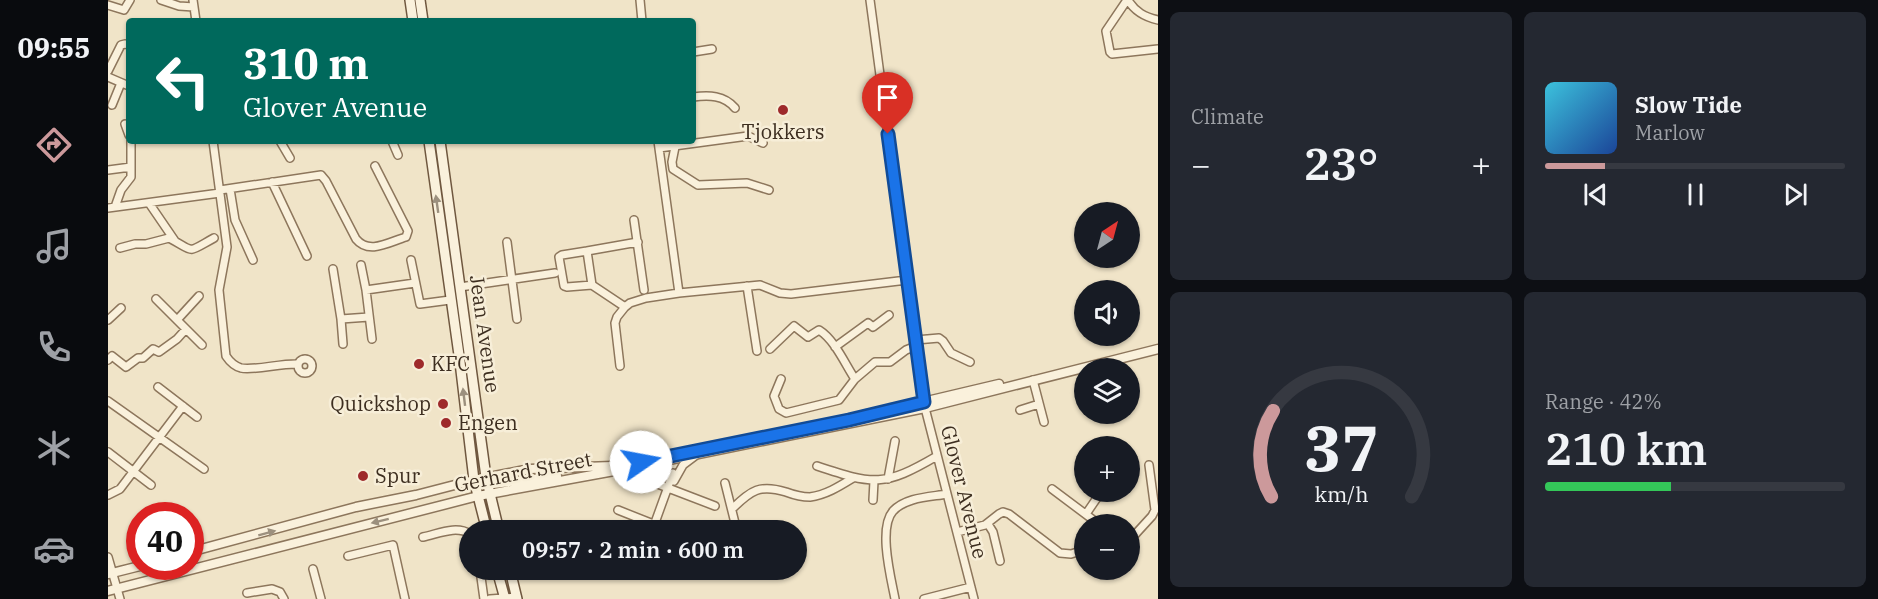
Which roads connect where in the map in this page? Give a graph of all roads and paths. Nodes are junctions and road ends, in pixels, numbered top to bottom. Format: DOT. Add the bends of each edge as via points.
graph roads {
  1 [pos="130,0"];
  2 [pos="161,0"];
  3 [pos="410,0"];
  4 [pos="420,0"];
  5 [pos="640,0"];
  6 [pos="870,0"];
  7 [pos="1128,0"];
  8 [pos="194,4"];
  9 [pos="108,5"];
  10 [pos="413,18"];
  11 [pos="423,18"];
  12 [pos="642,18"];
  13 [pos="1158,20"];
  14 [pos="126,44"];
  15 [pos="712,49"];
  16 [pos="1158,49"];
  17 [pos="696,52"];
  18 [pos="109,69"];
  19 [pos="108,77"];
  20 [pos="121,82"];
  21 [pos="126,84"];
  22 [pos="696,97"];
  23 [pos="112,105"];
  24 [pos="735,108"];
  25 [pos="763,143"];
  26 [pos="131,144"];
  27 [pos="213,144"];
  28 [pos="282,144"];
  29 [pos="393,144"];
  30 [pos="429,144"];
  31 [pos="440,144"];
  32 [pos="659,144"];
  33 [pos="695,144"];
  34 [pos="696,144"];
  35 [pos="675,147"];
  36 [pos="398,155"];
  37 [pos="290,158"];
  38 [pos="375,166"];
  39 [pos="131,167"];
  40 [pos="108,170"];
  41 [pos="272,182"];
  42 [pos="230,189"];
  43 [pos="769,190"];
  44 [pos="220,192"];
  45 [pos="149,203"];
  46 [pos="112,208"];
  47 [pos="634,220"];
  48 [pos="214,238"];
  49 [pos="175,241"];
  50 [pos="507,242"];
  51 [pos="638,242"];
  52 [pos="120,248"];
  53 [pos="587,252"];
  54 [pos="307,256"];
  55 [pos="253,260"];
  56 [pos="411,260"];
  57 [pos="361,265"];
  58 [pos="333,269"];
  59 [pos="458,269"];
  60 [pos="555,273"];
  61 [pos="512,280"];
  62 [pos="907,280"];
  63 [pos="415,283"];
  64 [pos="592,285"];
  65 [pos="747,286"];
  66 [pos="460,287"];
  67 [pos="366,290"];
  68 [pos="644,290"];
  69 [pos="679,292"];
  70 [pos="199,296"];
  71 [pos="156,299"];
  72 [pos="450,300"];
  73 [pos="625,307"];
  74 [pos="121,308"];
  75 [pos="889,315"];
  76 [pos="369,317"];
  77 [pos="340,318"];
  78 [pos="517,319"];
  79 [pos="108,320"];
  80 [pos="177,320"];
  81 [pos="186,329"];
  82 [pos="372,339"];
  83 [pos="916,343"];
  84 [pos="344,344"];
  85 [pos="202,345"];
  86 [pos="835,346"];
  87 [pos="1158,347"];
  88 [pos="770,349"];
  89 [pos="458,351"];
  90 [pos="757,351"];
  91 [pos="108,360"];
  92 [pos="970,362"];
  93 [pos="298,364"];
  94 [pos="620,366"];
  95 [pos="781,379"];
  96 [pos="855,380"];
  97 [pos="1034,380"];
  98 [pos="158,387"];
  99 [pos="108,401"];
  100 [pos="1039,404"];
  101 [pos="925,405"];
  102 [pos="183,406"];
  103 [pos="1020,410"];
  104 [pos="196,417"];
  105 [pos="1044,422"];
  106 [pos="158,438"];
  107 [pos="895,441"];
  108 [pos="108,452"];
  109 [pos="698,455"];
  110 [pos="937,456"];
  111 [pos="662,462"];
  112 [pos="1149,465"];
  113 [pos="817,466"];
  114 [pos="204,469"];
  115 [pos="133,471"];
  116 [pos="676,473"];
  117 [pos="853,478"];
  118 [pos="888,479"];
  119 [pos="474,480"];
  120 [pos="874,481"];
  121 [pos="655,483"];
  122 [pos="725,483"];
  123 [pos="151,485"];
  124 [pos="488,485"];
  125 [pos="1052,489"];
  126 [pos="669,490"];
  127 [pos="947,494"];
  128 [pos="108,495"];
  129 [pos="478,496"];
  130 [pos="873,501"];
  131 [pos="1094,502"];
  132 [pos="715,506"];
  133 [pos="732,509"];
  134 [pos="618,510"];
  135 [pos="1086,514"];
  136 [pos="484,520"];
  137 [pos="497,520"];
  138 [pos="637,520"];
  139 [pos="656,520"];
  140 [pos="734,520"];
  141 [pos="988,524"];
  142 [pos="1140,529"];
  143 [pos="459,530"];
  144 [pos="957,532"];
  145 [pos="423,537"];
  146 [pos="204,548"];
  147 [pos="1074,553"];
  148 [pos="348,556"];
  149 [pos="108,557"];
  150 [pos="1000,561"];
  151 [pos="313,569"];
  152 [pos="126,570"];
  153 [pos="111,574"];
  154 [pos="481,580"];
  155 [pos="500,580"];
  156 [pos="512,580"];
  157 [pos="971,587"];
  158 [pos="113,590"];
  159 [pos="247,593"];
  160 [pos="517,598"];
  161 [pos="120,599"];
  162 [pos="284,599"];
  163 [pos="321,599"];
  164 [pos="405,599"];
  165 [pos="484,599"];
  166 [pos="490,599"];
  167 [pos="505,599"];
  168 [pos="895,599"];
  169 [pos="924,599"];
  170 [pos="974,599"];
  1 -- 9 [label="street" via="124,10"];
  2 -- 8 [label="street" via="179,6"];
  3 -- 10 [label="main road"];
  4 -- 11 [label="main road"];
  5 -- 12 [label="street"];
  6 -- 62 [label="street, Glover Avenue"];
  7 -- 13 [label="street" via="1142,15"];
  7 -- 16 [label="street" via="1106,31 1110,52"];
  14 -- 18 [label="street" via="121,45"];
  15 -- 17 [label="street"];
  19 -- 20 [label="street"];
  20 -- 21 [label="street"];
  20 -- 23 [label="street"];
  22 -- 24 [label="street" via="726,99"];
  25 -- 34 [label="street" via="748,136"];
  26 -- 39 [label="street"];
  27 -- 44 [label="street"];
  28 -- 37 [label="street"];
  29 -- 36 [label="street"];
  72 -- 30 [label="main road, Jean Avenue, one-way"];
  31 -- 59 [label="main road, Jean Avenue"];
  32 -- 35 [label="street"];
  32 -- 69 [label="street"];
  33 -- 35 [label="street"];
  35 -- 43 [label="street" via="673,168 698,185 747,183"];
  38 -- 41 [label="street" via="408,231 406,237 373,248 356,239 321,176"];
  39 -- 40 [label="street"];
  39 -- 46 [label="street" via="131,177"];
  41 -- 42 [label="street"];
  41 -- 54 [label="street"];
  42 -- 44 [label="street"];
  42 -- 55 [label="street" via="235,220"];
  44 -- 45 [label="street"];
  44 -- 93 [label="street" via="227,247 219,290 226,356 243,369"];
  45 -- 46 [label="street"];
  45 -- 49 [label="street"];
  47 -- 51 [label="street"];
  48 -- 49 [label="street" via="191,250"];
  49 -- 52 [label="street" via="163,238"];
  50 -- 61 [label="street"];
  51 -- 53 [label="street"];
  51 -- 68 [label="street"];
  53 -- 64 [label="street"];
  53 -- 64 [label="street" via="562,255 561,272 567,287"];
  56 -- 63 [label="street"];
  57 -- 67 [label="street"];
  58 -- 77 [label="street"];
  59 -- 66 [label="main road, Jean Avenue"];
  59 -- 89 [label="main road" via="454,280 462,344"];
  60 -- 61 [label="street"];
  61 -- 66 [label="street"];
  61 -- 78 [label="street"];
  62 -- 65 [label="street" via="791,294 760,285"];
  62 -- 83 [label="street, Glover Avenue"];
  63 -- 67 [label="street"];
  63 -- 72 [label="street" via="420,304"];
  64 -- 73 [label="street"];
  65 -- 69 [label="street"];
  65 -- 90 [label="street"];
  66 -- 124 [label="main road, Jean Avenue"];
  67 -- 76 [label="street"];
  69 -- 73 [label="street" via="646,298"];
  70 -- 80 [label="street"];
  71 -- 80 [label="street"];
  72 -- 89 [label="main road, Jean Avenue"];
  73 -- 94 [label="street" via="615,323"];
  74 -- 79 [label="street"];
  75 -- 86 [label="street" via="873,327 868,323"];
  76 -- 77 [label="street"];
  76 -- 82 [label="street"];
  77 -- 84 [label="street"];
  80 -- 81 [label="street"];
  81 -- 85 [label="street"];
  81 -- 91 [label="street" via="159,352 153,350 126,367 112,356"];
  83 -- 92 [label="street" via="939,338 951,353"];
  83 -- 96 [label="street" via="890,362 874,362"];
  83 -- 101 [label="street, Glover Avenue"];
  86 -- 88 [label="street" via="822,331 808,337 794,326"];
  86 -- 96 [label="street"];
  87 -- 97 [label="street, Gerhard Street"];
  87 -- 101 [label="street, Gerhard Street"];
  119 -- 89 [label="main road, Jean Avenue, one-way"];
  95 -- 96 [label="street" via="774,396 779,409 786,413 839,400"];
  97 -- 100 [label="street"];
  97 -- 101 [label="street, Gerhard Street"];
  98 -- 102 [label="street"];
  99 -- 106 [label="street"];
  100 -- 103 [label="street"];
  100 -- 105 [label="street"];
  101 -- 109 [label="street, Gerhard Street"];
  101 -- 110 [label="street, Glover Avenue"];
  101 -- 124 [label="street, Gerhard Street" via="626,465 530,469"];
  102 -- 104 [label="street"];
  102 -- 106 [label="street"];
  106 -- 114 [label="street"];
  106 -- 115 [label="street"];
  107 -- 118 [label="street"];
  108 -- 115 [label="street"];
  109 -- 111 [label="street, Gerhard Street"];
  109 -- 116 [label="street"];
  110 -- 118 [label="street"];
  110 -- 127 [label="street, Glover Avenue"];
  111 -- 116 [label="street"];
  111 -- 124 [label="street, Gerhard Street" via="579,477"];
  112 -- 142 [label="street" via="1155,510"];
  113 -- 117 [label="street"];
  115 -- 123 [label="street"];
  115 -- 128 [label="street" via="120,489"];
  116 -- 126 [label="street"];
  117 -- 120 [label="street"];
  117 -- 133 [label="street" via="831,491 809,497 758,489"];
  118 -- 120 [label="street"];
  119 -- 124 [label="street, Gerhard Street"];
  119 -- 129 [label="main road, Jean Avenue"];
  146 -- 119 [label="street, Gerhard Street, one-way"];
  120 -- 130 [label="street"];
  121 -- 126 [label="street"];
  122 -- 133 [label="street"];
  124 -- 129 [label="street, Gerhard Street"];
  124 -- 137 [label="main road, Jean Avenue"];
  125 -- 135 [label="street"];
  126 -- 132 [label="street"];
  126 -- 139 [label="street"];
  127 -- 144 [label="street, Glover Avenue"];
  127 -- 168 [label="street" via="907,501 893,511 887,526 887,554"];
  129 -- 136 [label="main road, Jean Avenue"];
  129 -- 158 [label="street, Gerhard Street, one-way"];
  131 -- 135 [label="street"];
  133 -- 140 [label="street"];
  134 -- 138 [label="street"];
  141 -- 144 [label="street"];
  141 -- 147 [label="street" via="1003,512 1009,514 1060,553"];
  141 -- 150 [label="street"];
  143 -- 145 [label="street"];
  144 -- 157 [label="street, Glover Avenue"];
  148 -- 164 [label="street" via="393,545"];
  149 -- 153 [label="street"];
  151 -- 163 [label="street"];
  152 -- 153 [label="street"];
  153 -- 158 [label="street"];
  154 -- 165 [label="street"];
  155 -- 167 [label="main road"];
  156 -- 160 [label="main road"];
  157 -- 169 [label="street"];
  157 -- 170 [label="street, Glover Avenue"];
  158 -- 161 [label="street"];
  159 -- 162 [label="street" via="272,589"];
  160 -- 167 [label="street"];
  166 -- 167 [label="street"];
}
